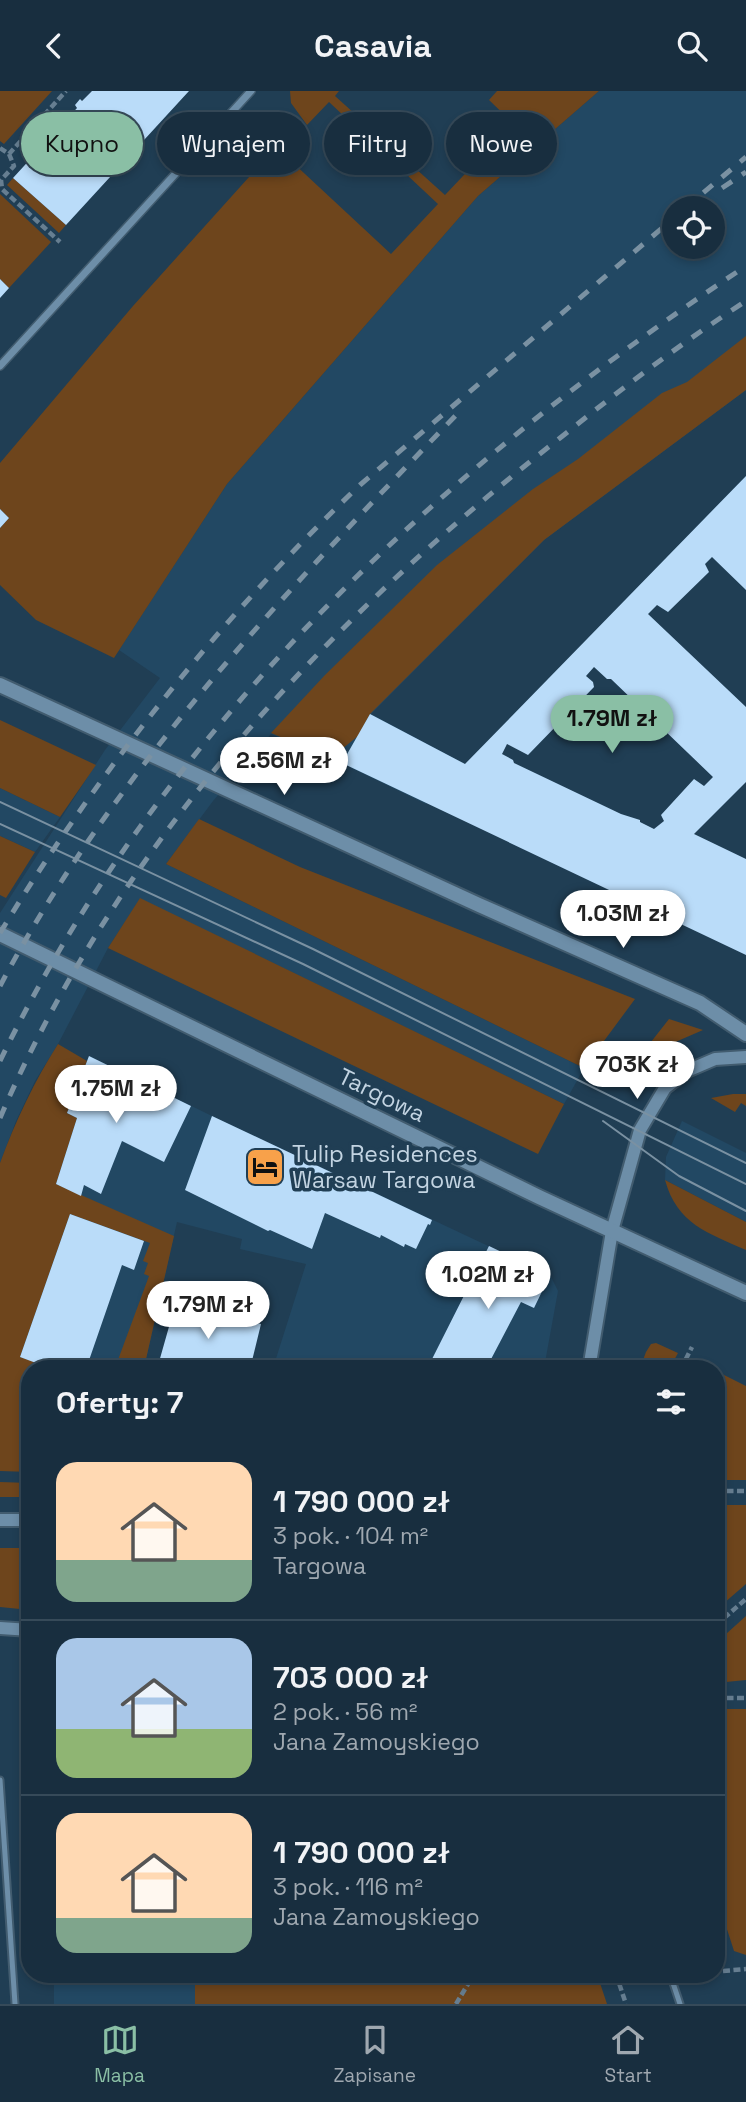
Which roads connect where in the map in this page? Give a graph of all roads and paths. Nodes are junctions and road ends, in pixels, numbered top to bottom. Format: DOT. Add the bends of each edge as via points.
graph roads {
  1 [pos="66,91"];
  2 [pos="251,91"];
  3 [pos="0,148"];
  4 [pos="9,155"];
  5 [pos="60,242"];
  6 [pos="0,366"];
  7 [pos="0,685"];
  8 [pos="0,934"];
  9 [pos="746,1034"];
  10 [pos="746,1058"];
  11 [pos="612,1231"];
  12 [pos="746,1293"];
  13 [pos="692,1347"];
  14 [pos="590,1360"];
  15 [pos="686,1360"];
  16 [pos="725,1491"];
  17 [pos="746,1491"];
  18 [pos="0,1520"];
  19 [pos="21,1520"];
  20 [pos="746,1599"];
  21 [pos="725,1617"];
  22 [pos="0,1628"];
  23 [pos="21,1629"];
  24 [pos="725,1698"];
  25 [pos="746,1698"];
  26 [pos="0,1780"];
  27 [pos="746,1969"];
  28 [pos="725,1971"];
  29 [pos="469,1983"];
  30 [pos="619,1983"];
  31 [pos="673,1983"];
  32 [pos="15,2004"];
  33 [pos="456,2004"];
  34 [pos="626,2004"];
  35 [pos="680,2004"];
  1 -- 4 [label="path"];
  2 -- 6 [label="street"];
  3 -- 4 [label="path"];
  4 -- 5 [label="path" via="14,166 2,180 2,189"];
  7 -- 9 [label="main road" via="700,1003"];
  8 -- 11 [label="main road, Targowa"];
  10 -- 11 [label="street" via="715,1059 687,1071 665,1088 635,1143"];
  11 -- 12 [label="main road, Targowa"];
  11 -- 14 [label="street"];
  13 -- 15 [label="path"];
  16 -- 17 [label="path"];
  18 -- 19 [label="street"];
  20 -- 21 [label="path"];
  22 -- 23 [label="street"];
  24 -- 25 [label="path"];
  26 -- 32 [label="lane"];
  27 -- 28 [label="path"];
  29 -- 33 [label="path"];
  30 -- 34 [label="path"];
  31 -- 35 [label="lane"];
}
